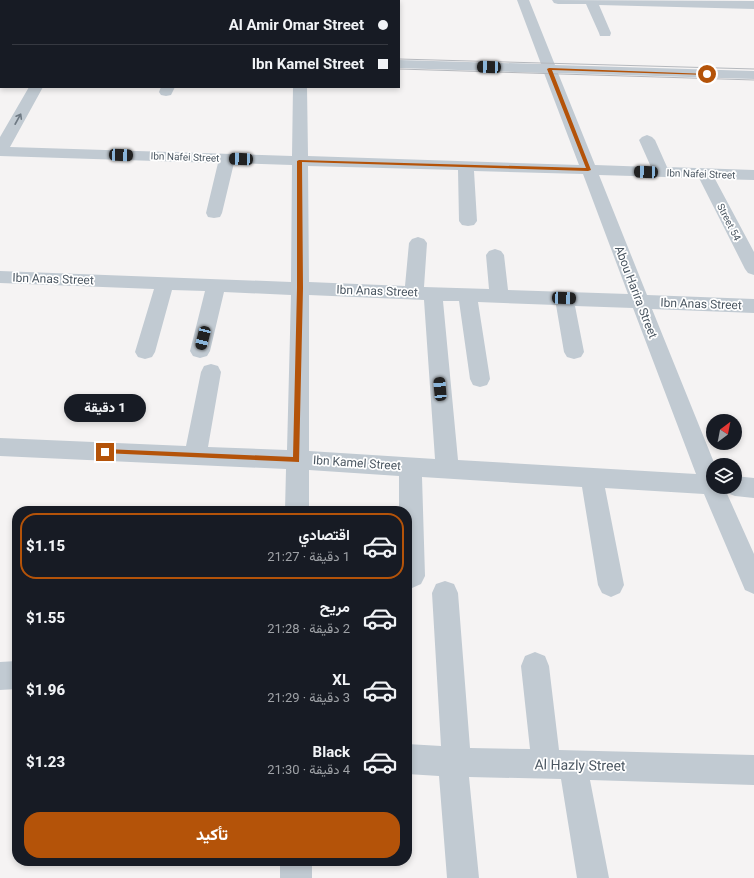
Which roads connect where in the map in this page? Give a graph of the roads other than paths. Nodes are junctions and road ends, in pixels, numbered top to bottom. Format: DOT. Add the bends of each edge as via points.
graph roads {
  1 [pos="523,0"];
  2 [pos="558,0"];
  3 [pos="591,1"];
  4 [pos="754,5"];
  5 [pos="605,33"];
  6 [pos="400,64"];
  7 [pos="549,69"];
  8 [pos="754,75"];
  9 [pos="35,88"];
  10 [pos="300,88"];
  11 [pos="647,140"];
  12 [pos="0,151"];
  13 [pos="226,158"];
  14 [pos="299,161"];
  15 [pos="466,166"];
  16 [pos="588,170"];
  17 [pos="661,172"];
  18 [pos="705,174"];
  19 [pos="754,175"];
  20 [pos="214,213"];
  21 [pos="468,221"];
  22 [pos="418,243"];
  23 [pos="495,255"];
  24 [pos="754,269"];
  25 [pos="0,277"];
  26 [pos="165,283"];
  27 [pos="216,285"];
  28 [pos="300,288"];
  29 [pos="423,293"];
  30 [pos="468,295"];
  31 [pos="499,296"];
  32 [pos="564,298"];
  33 [pos="640,301"];
  34 [pos="754,306"];
  35 [pos="200,351"];
  36 [pos="145,352"];
  37 [pos="574,352"];
  38 [pos="211,372"];
  39 [pos="480,379"];
  40 [pos="0,447"];
  41 [pos="195,455"];
  42 [pos="296,460"];
  43 [pos="410,467"];
  44 [pos="447,468"];
  45 [pos="706,470"];
  46 [pos="592,478"];
  47 [pos="706,485"];
  48 [pos="742,487"];
  49 [pos="754,488"];
  50 [pos="716,494"];
  51 [pos="297,506"];
  52 [pos="411,506"];
  53 [pos="754,582"];
  54 [pos="611,585"];
  55 [pos="445,593"];
  56 [pos="535,666"];
  57 [pos="12,675"];
  58 [pos="0,676"];
  59 [pos="412,759"];
  60 [pos="455,762"];
  61 [pos="560,765"];
  62 [pos="754,770"];
  63 [pos="296,866"];
  64 [pos="296,878"];
  65 [pos="463,878"];
  66 [pos="593,878"];
  1 -- 7 [label="street, Abou Harira Street"];
  2 -- 3 [label="street"];
  3 -- 4 [label="street"];
  3 -- 5 [label="street"];
  6 -- 7 [label="street"];
  7 -- 8 [label="street"];
  7 -- 16 [label="street, Abou Harira Street"];
  12 -- 9 [label="street, one-way"];
  10 -- 14 [label="street"];
  11 -- 17 [label="street"];
  12 -- 13 [label="street, Ibn Nafei Street"];
  13 -- 14 [label="street, Ibn Nafei Street"];
  13 -- 20 [label="street"];
  14 -- 15 [label="street, Ibn Nafei Street"];
  14 -- 28 [label="street"];
  15 -- 16 [label="street, Ibn Nafei Street"];
  15 -- 21 [label="street"];
  16 -- 17 [label="street, Ibn Nafei Street"];
  16 -- 33 [label="street, Abou Harira Street"];
  17 -- 18 [label="street, Ibn Nafei Street"];
  18 -- 19 [label="street, Ibn Nafei Street"];
  18 -- 24 [label="street, Street 54"];
  22 -- 29 [label="street"];
  23 -- 31 [label="street"];
  25 -- 26 [label="street, Ibn Anas Street"];
  26 -- 27 [label="street, Ibn Anas Street"];
  26 -- 36 [label="street"];
  27 -- 28 [label="street, Ibn Anas Street"];
  27 -- 35 [label="street"];
  28 -- 29 [label="street, Ibn Anas Street"];
  28 -- 42 [label="street"];
  29 -- 30 [label="street, Ibn Anas Street"];
  29 -- 44 [label="street"];
  30 -- 31 [label="street, Ibn Anas Street"];
  30 -- 39 [label="street"];
  31 -- 32 [label="street, Ibn Anas Street"];
  32 -- 33 [label="street, Ibn Anas Street"];
  32 -- 37 [label="street"];
  33 -- 34 [label="street, Ibn Anas Street"];
  33 -- 45 [label="street, Abou Harira Street"];
  38 -- 41 [label="street"];
  40 -- 41 [label="street, Ibn Kamel Street"];
  41 -- 42 [label="street, Ibn Kamel Street"];
  42 -- 43 [label="street, Ibn Kamel Street"];
  42 -- 51 [label="street"];
  43 -- 44 [label="street, Ibn Kamel Street"];
  43 -- 52 [label="street"];
  44 -- 46 [label="street, Ibn Kamel Street"];
  46 -- 47 [label="street, Ibn Kamel Street"];
  46 -- 54 [label="street"];
  48 -- 49 [label="street"];
  50 -- 53 [label="street, Abou Harira Street"];
  55 -- 60 [label="street"];
  56 -- 61 [label="street"];
  57 -- 58 [label="street"];
  59 -- 60 [label="street, Al Hazly Street"];
  60 -- 61 [label="street, Al Hazly Street"];
  60 -- 65 [label="street"];
  61 -- 62 [label="street, Al Hazly Street"];
  61 -- 66 [label="street"];
  63 -- 64 [label="street"];
}
